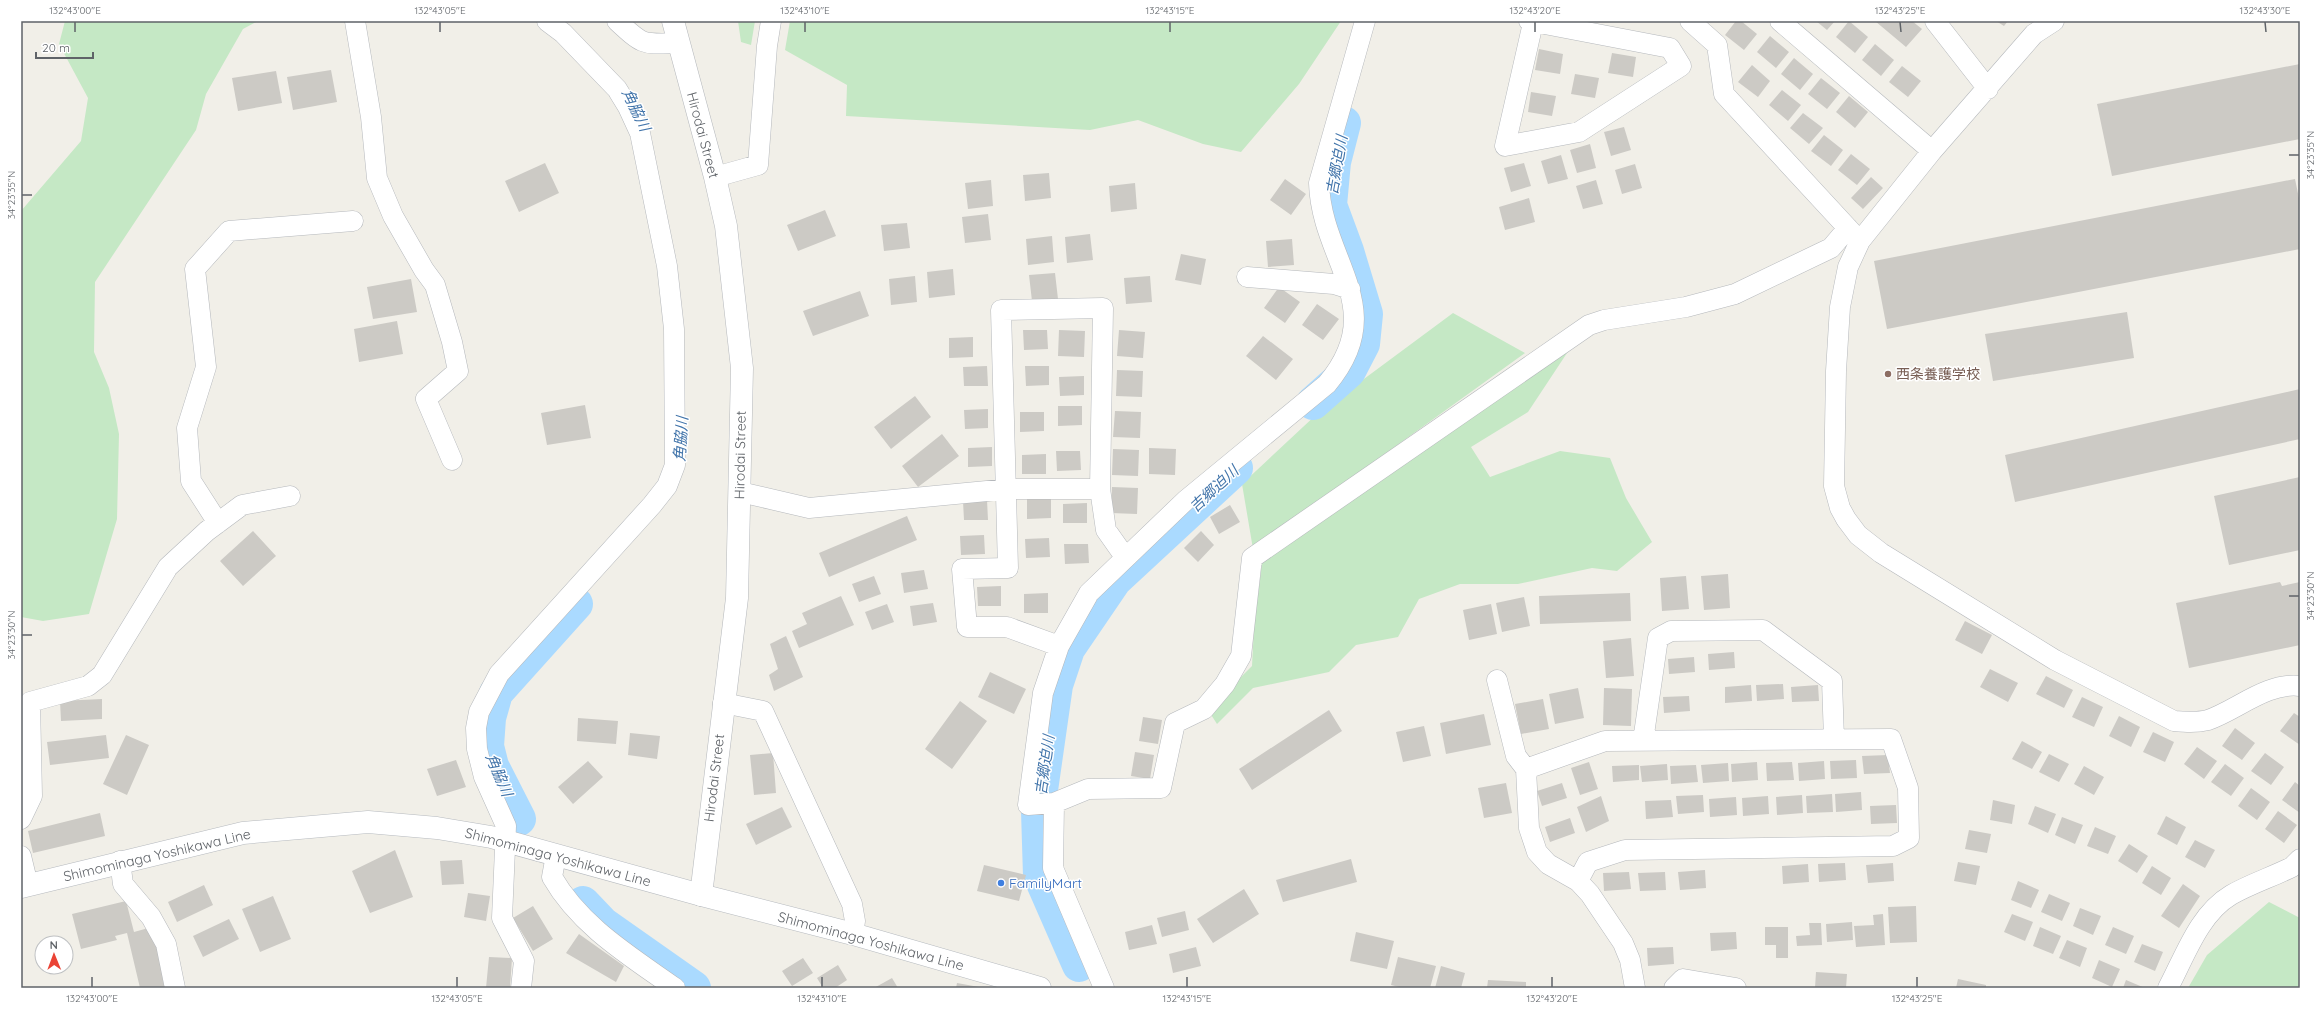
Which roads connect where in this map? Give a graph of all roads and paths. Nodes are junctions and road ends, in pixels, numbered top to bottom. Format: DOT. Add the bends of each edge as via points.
graph roads {
  1 [pos="355,21"];
  2 [pos="547,21"];
  3 [pos="616,21"];
  4 [pos="673,21"];
  5 [pos="771,21"];
  6 [pos="1366,21"];
  7 [pos="1690,21"];
  8 [pos="1780,21"];
  9 [pos="1935,21"];
  10 [pos="2054,21"];
  11 [pos="1531,22"];
  12 [pos="678,43"];
  13 [pos="1988,89"];
  14 [pos="1932,151"];
  15 [pos="715,177"];
  16 [pos="353,221"];
  17 [pos="1854,241"];
  18 [pos="1247,278"];
  19 [pos="1350,289"];
  20 [pos="452,460"];
  21 [pos="1008,489"];
  22 [pos="1100,489"];
  23 [pos="740,492"];
  24 [pos="290,496"];
  25 [pos="218,523"];
  26 [pos="1125,557"];
  27 [pos="1058,646"];
  28 [pos="1497,680"];
  29 [pos="2300,686"];
  30 [pos="723,703"];
  31 [pos="1834,739"];
  32 [pos="1643,741"];
  33 [pos="1526,770"];
  34 [pos="1046,804"];
  35 [pos="21,819"];
  36 [pos="506,841"];
  37 [pos="556,855"];
  38 [pos="21,856"];
  39 [pos="2300,859"];
  40 [pos="120,861"];
  41 [pos="1578,881"];
  42 [pos="24,886"];
  43 [pos="701,895"];
  44 [pos="853,934"];
  45 [pos="175,988"];
  46 [pos="521,988"];
  47 [pos="675,988"];
  48 [pos="1040,988"];
  49 [pos="1104,988"];
  50 [pos="1635,988"];
  51 [pos="1674,988"];
  52 [pos="1736,988"];
  53 [pos="2168,988"];
  1 -- 20 [label="street" via="371,117 377,178 393,216 435,285 452,342 458,371 426,399"];
  2 -- 36 [label="street" via="563,33 617,89 640,133 667,266 674,329 675,465 667,486 652,505 499,674 479,712 476,728 477,749 484,777 506,826"];
  3 -- 12 [label="street" via="642,42"];
  4 -- 12 [label="main road, Hirodai Street"];
  5 -- 15 [label="street" via="766,46 758,165"];
  6 -- 19 [label="street" via="1319,183 1324,222"];
  7 -- 17 [label="street" via="1717,45 1724,94"];
  8 -- 14 [label="street"];
  9 -- 13 [label="street"];
  10 -- 13 [label="street" via="2034,34"];
  11 -- 11 [label="street" via="1670,48 1681,66 1579,132 1505,146"];
  12 -- 15 [label="main road, Hirodai Street"];
  13 -- 14 [label="street"];
  14 -- 17 [label="street"];
  15 -- 23 [label="main road, Hirodai Street" via="726,226 742,368"];
  16 -- 25 [label="street" via="228,231 195,269 206,367 187,428 191,481"];
  17 -- 29 [label="street" via="1840,307 1834,486 1840,508 1858,535 1881,553 2055,660 2174,721 2190,723 2207,720 2274,689 2291,685"];
  17 -- 34 [label="street" via="1832,248 1735,294 1686,307 1604,320 1589,325 1252,558 1241,656 1225,684 1204,708 1175,723 1161,788 1088,789"];
  18 -- 19 [label="street" via="1334,284"];
  19 -- 26 [label="street" via="1355,324 1349,351 1327,384 1186,500"];
  21 -- 22 [label="street"];
  21 -- 22 [label="street" via="1001,310 1103,308"];
  21 -- 23 [label="street" via="809,508"];
  21 -- 27 [label="street" via="1008,568 962,569 968,627 1007,627"];
  22 -- 26 [label="street" via="1106,530"];
  23 -- 30 [label="main road, Hirodai Street" via="737,598"];
  24 -- 25 [label="street" via="242,505"];
  25 -- 35 [label="street" via="168,567 102,675 88,686 30,702 32,796"];
  26 -- 27 [label="street" via="1089,593"];
  27 -- 34 [label="street" via="1043,693 1028,805"];
  28 -- 33 [label="street" via="1516,756"];
  30 -- 43 [label="main road, Hirodai Street"];
  30 -- 44 [label="street" via="763,712 852,904 855,921"];
  31 -- 32 [label="street"];
  31 -- 32 [label="street" via="1832,681 1763,630 1672,631 1658,638"];
  31 -- 41 [label="street" via="1890,739 1908,788 1909,838 1893,846 1625,850 1588,862"];
  32 -- 33 [label="street" via="1605,741"];
  33 -- 41 [label="street" via="1528,828 1537,852 1548,864"];
  34 -- 49 [label="street" via="1053,868"];
  36 -- 37 [label="main road, Shimominaga Yoshikawa Line"];
  36 -- 40 [label="main road, Shimominaga Yoshikawa Line" via="437,828 368,822 243,833"];
  36 -- 46 [label="street" via="502,918 524,961"];
  37 -- 43 [label="main road, Shimominaga Yoshikawa Line"];
  37 -- 47 [label="street" via="552,877 559,890 595,930"];
  38 -- 42 [label="street"];
  39 -- 53 [label="street" via="2292,867 2230,896 2215,907 2205,918"];
  40 -- 42 [label="main road, Shimominaga Yoshikawa Line"];
  40 -- 45 [label="street" via="123,884 151,917 166,944"];
  41 -- 50 [label="street" via="1590,894 1622,942 1630,960"];
  43 -- 44 [label="main road, Shimominaga Yoshikawa Line"];
  44 -- 48 [label="main road, Shimominaga Yoshikawa Line"];
  51 -- 52 [label="street" via="1683,979"];
}
